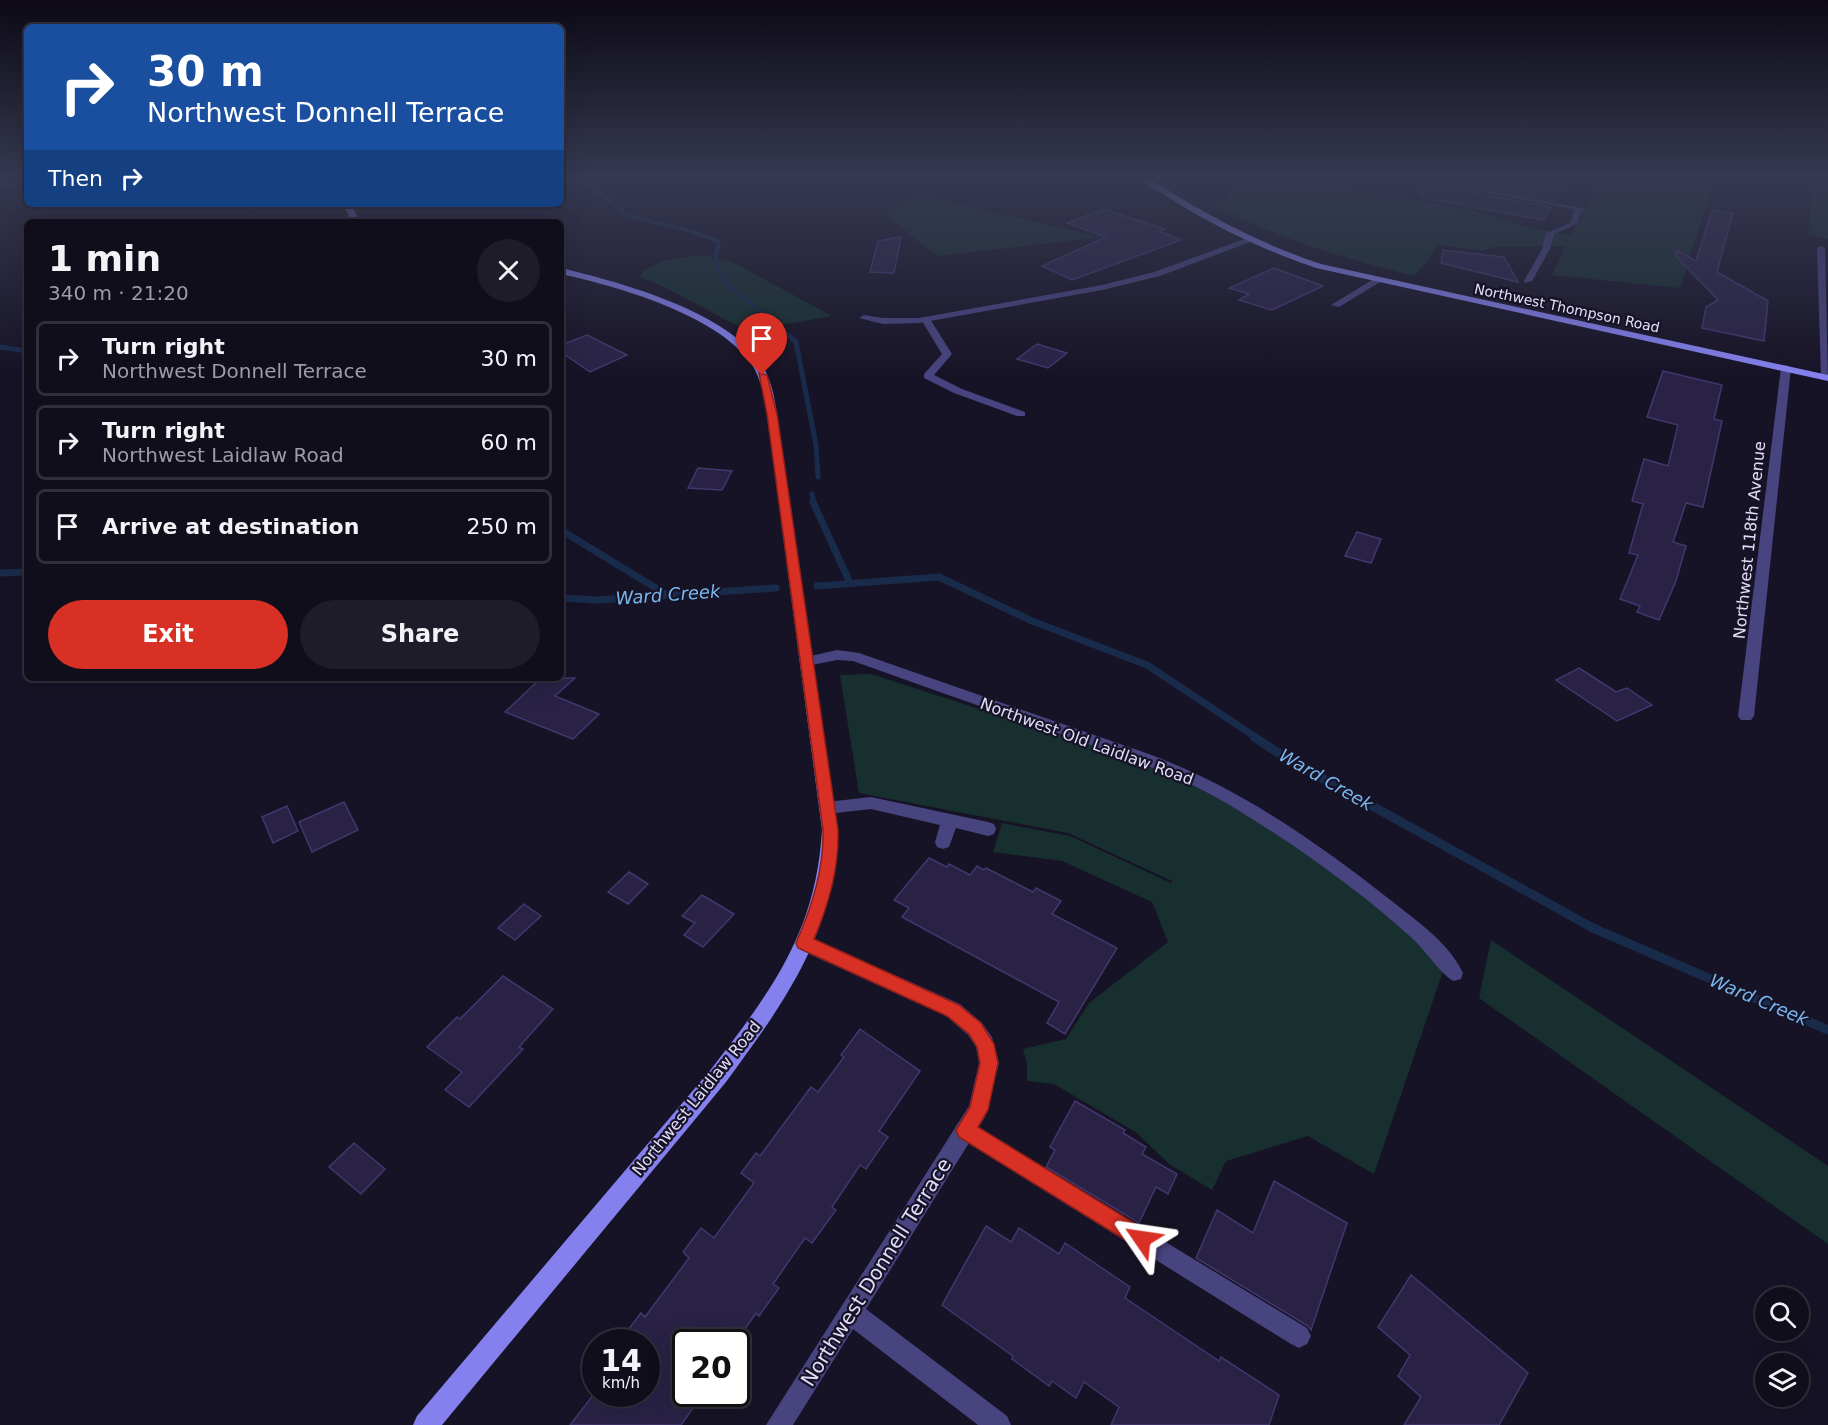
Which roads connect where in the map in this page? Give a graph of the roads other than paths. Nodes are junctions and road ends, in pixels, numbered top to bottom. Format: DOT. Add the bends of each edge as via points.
graph roads {
  1 [pos="1238,244"];
  2 [pos="1256,244"];
  3 [pos="1547,244"];
  4 [pos="1821,248"];
  5 [pos="564,272"];
  6 [pos="1377,280"];
  7 [pos="1528,281"];
  8 [pos="1336,305"];
  9 [pos="864,318"];
  10 [pos="927,321"];
  11 [pos="1786,368"];
  12 [pos="1827,377"];
  13 [pos="1021,414"];
  14 [pos="807,661"];
  15 [pos="1746,716"];
  16 [pos="827,808"];
  17 [pos="950,821"];
  18 [pos="988,829"];
  19 [pos="943,842"];
  20 [pos="804,943"];
  21 [pos="1454,973"];
  22 [pos="965,1130"];
  23 [pos="851,1312"];
  24 [pos="1299,1336"];
  25 [pos="426,1425"];
  26 [pos="779,1425"];
  27 [pos="998,1425"];
  1 -- 10 [label="street" via="1144,278"];
  2 -- 6 [label="street, Northwest Thompson Road" via="1309,263"];
  3 -- 7 [label="street"];
  4 -- 12 [label="street"];
  5 -- 14 [label="street, Northwest Laidlaw Road" via="625,286 669,304 736,343 758,366 772,414"];
  6 -- 8 [label="street"];
  6 -- 11 [label="street, Northwest Thompson Road"];
  9 -- 10 [label="street"];
  10 -- 13 [label="street" via="947,354 928,376"];
  11 -- 12 [label="street, Northwest Thompson Road"];
  11 -- 15 [label="street, Northwest 118th Avenue"];
  14 -- 16 [label="street, Northwest Laidlaw Road"];
  14 -- 21 [label="street, Northwest Old Laidlaw Road" via="854,656 1140,757 1205,785 1294,838 1371,895 1420,934"];
  16 -- 17 [label="street" via="871,803"];
  16 -- 20 [label="street, Northwest Laidlaw Road" via="831,853 818,910"];
  17 -- 18 [label="street"];
  17 -- 19 [label="street"];
  20 -- 22 [label="street, Northwest Donnell Terrace" via="953,1010 975,1029 985,1044 989,1063 978,1110"];
  20 -- 25 [label="street, Northwest Laidlaw Road" via="785,982 719,1075"];
  22 -- 23 [label="street, Northwest Donnell Terrace"];
  22 -- 24 [label="street"];
  23 -- 26 [label="street, Northwest Donnell Terrace"];
  23 -- 27 [label="street"];
}
